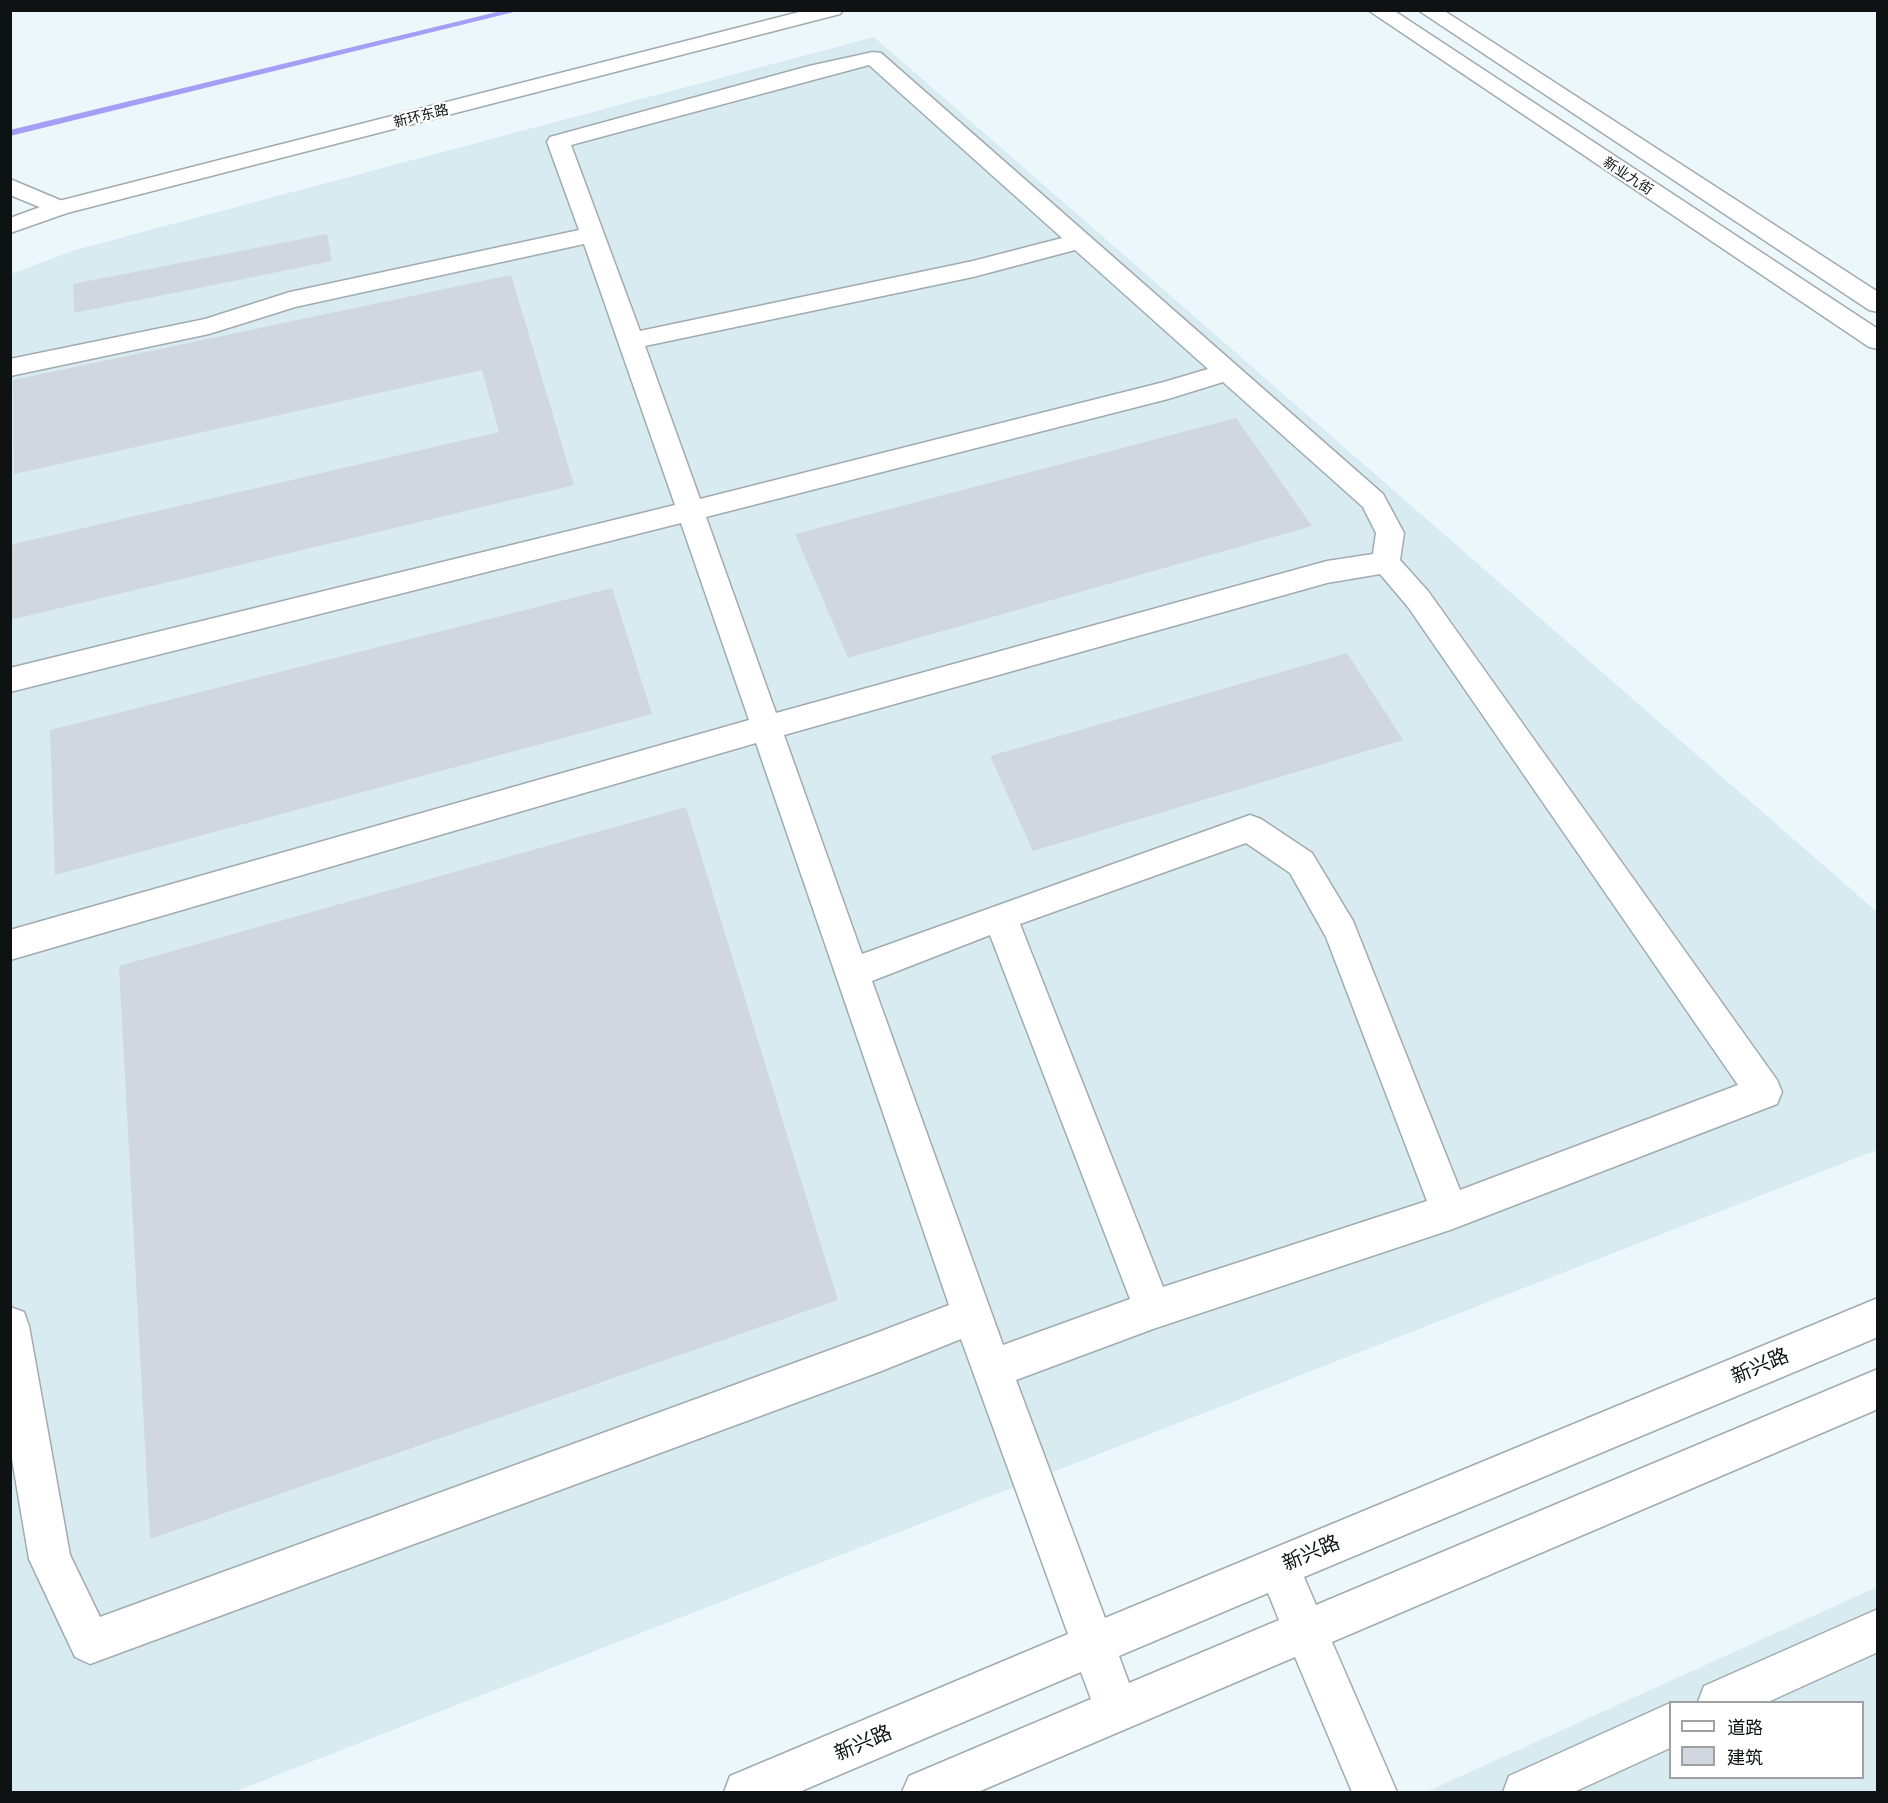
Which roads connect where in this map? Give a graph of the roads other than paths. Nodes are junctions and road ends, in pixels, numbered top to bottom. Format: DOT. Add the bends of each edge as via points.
graph roads {
  1 [pos="833,10"];
  2 [pos="1378,10"];
  3 [pos="1428,10"];
  4 [pos="10,186"];
  5 [pos="59,208"];
  6 [pos="10,226"];
  7 [pos="592,234"];
  8 [pos="1080,241"];
  9 [pos="1878,304"];
  10 [pos="632,341"];
  11 [pos="1878,341"];
  12 [pos="10,369"];
  13 [pos="1227,372"];
  14 [pos="691,511"];
  15 [pos="1386,562"];
  16 [pos="10,680"];
  17 [pos="765,728"];
  18 [pos="1000,917"];
  19 [pos="10,945"];
  20 [pos="852,973"];
  21 [pos="1450,1212"];
  22 [pos="1153,1310"];
  23 [pos="972,1315"];
  24 [pos="1878,1317"];
  25 [pos="10,1326"];
  26 [pos="992,1369"];
  27 [pos="1878,1389"];
  28 [pos="1278,1567"];
  29 [pos="1878,1630"];
  30 [pos="1304,1631"];
  31 [pos="1092,1646"];
  32 [pos="1722,1701"];
  33 [pos="1117,1710"];
  34 [pos="1669,1726"];
  35 [pos="746,1792"];
  36 [pos="925,1792"];
  37 [pos="1375,1792"];
  38 [pos="1525,1792"];
  1 -- 5 [label="street, 新环东路"];
  2 -- 11 [label="street, 新业九街"];
  3 -- 9 [label="street, 新业九街"];
  4 -- 5 [label="street"];
  5 -- 6 [label="street, 新环东路"];
  7 -- 8 [label="street" via="558,142 873,58"];
  7 -- 10 [label="street"];
  7 -- 12 [label="street" via="290,300 209,326"];
  8 -- 10 [label="street" via="973,269"];
  8 -- 13 [label="street"];
  10 -- 14 [label="street"];
  13 -- 14 [label="street"];
  13 -- 15 [label="street" via="1373,501 1390,533"];
  14 -- 16 [label="street"];
  14 -- 17 [label="street"];
  15 -- 17 [label="street" via="1327,572"];
  15 -- 21 [label="street" via="1418,599 1764,1092"];
  17 -- 19 [label="street"];
  17 -- 20 [label="street"];
  18 -- 20 [label="street"];
  18 -- 21 [label="street" via="1250,828 1301,863 1341,931"];
  18 -- 22 [label="street"];
  20 -- 23 [label="street"];
  21 -- 22 [label="street"];
  22 -- 26 [label="street"];
  23 -- 25 [label="street" via="90,1642 51,1559"];
  23 -- 26 [label="street"];
  24 -- 28 [label="street, 新兴路"];
  26 -- 31 [label="street"];
  27 -- 30 [label="street"];
  28 -- 30 [label="street"];
  28 -- 31 [label="street, 新兴路"];
  29 -- 32 [label="street"];
  30 -- 33 [label="street"];
  30 -- 37 [label="street"];
  31 -- 33 [label="street"];
  31 -- 35 [label="street, 新兴路"];
  33 -- 36 [label="street"];
  34 -- 38 [label="street"];
}
